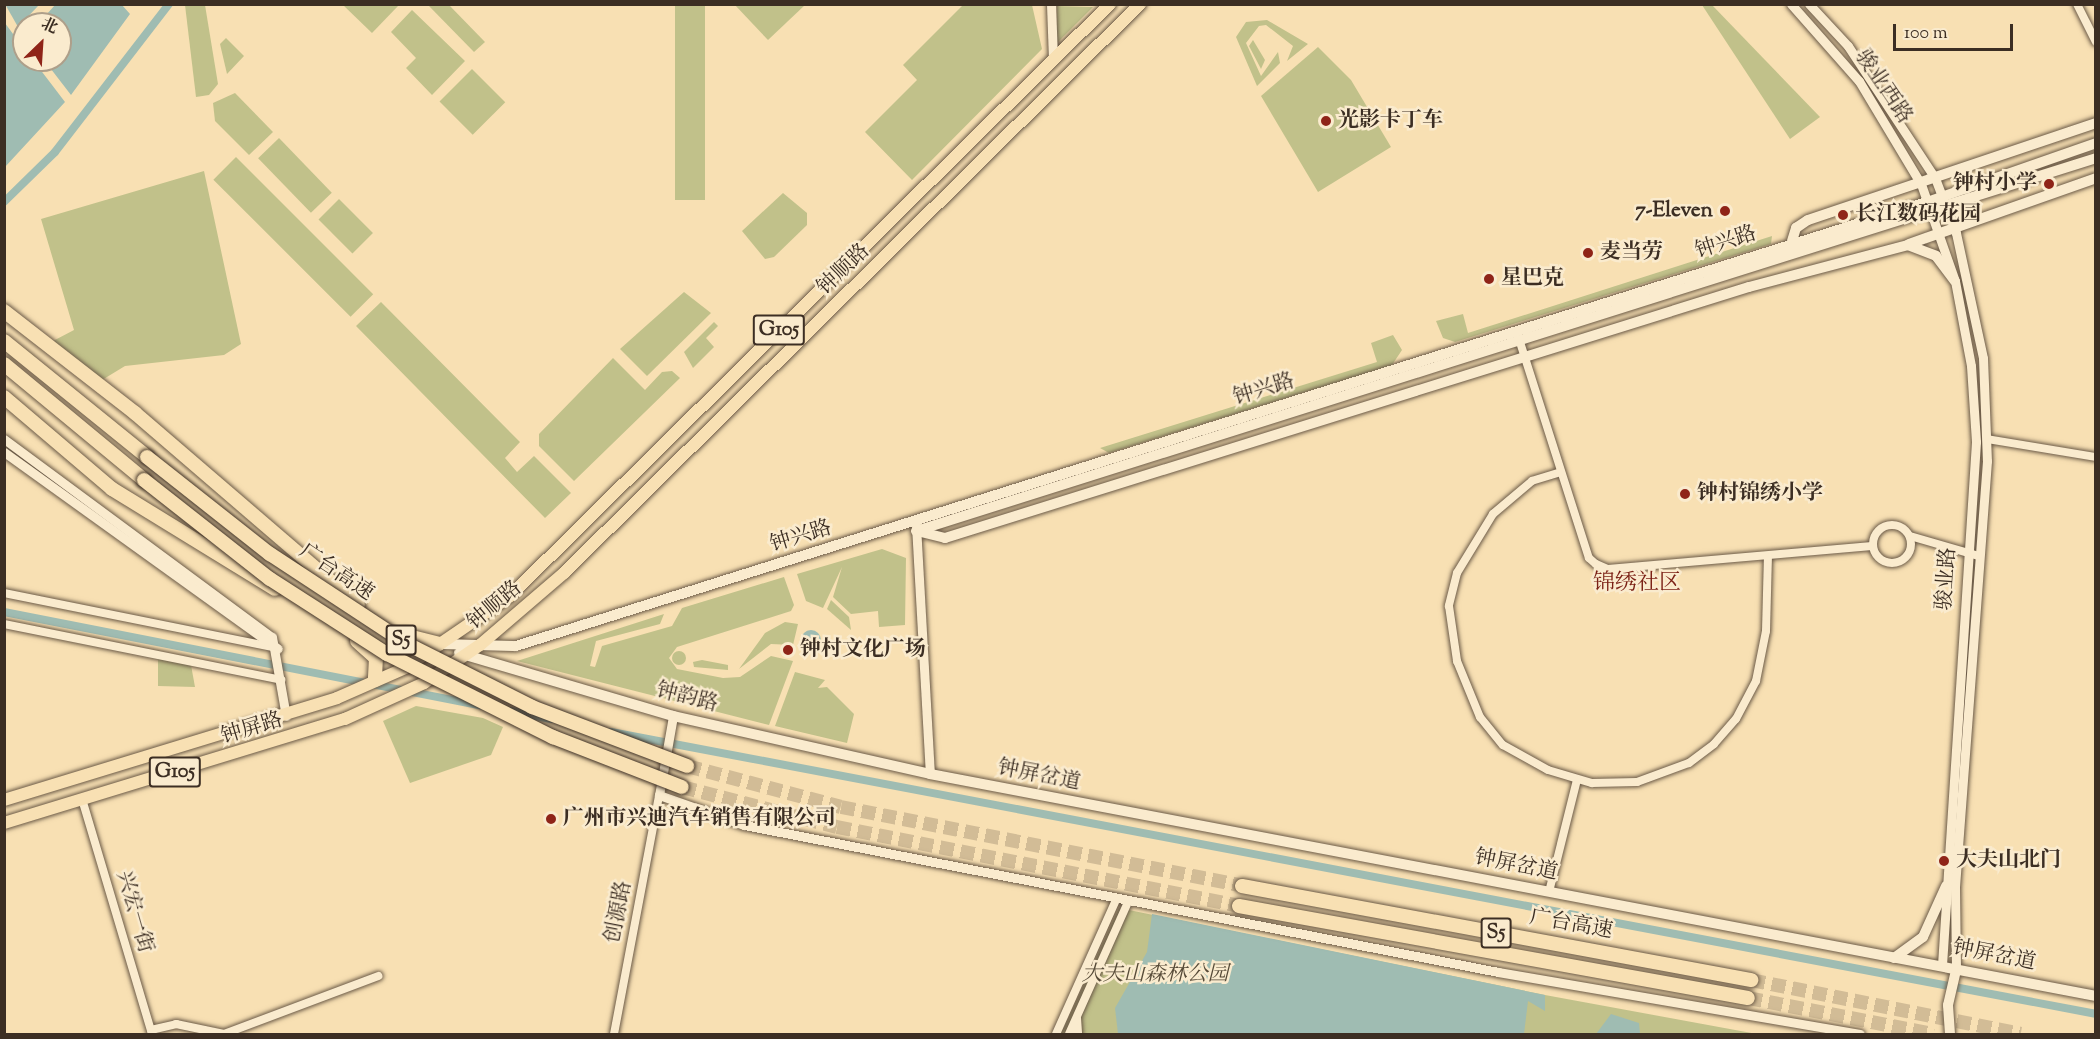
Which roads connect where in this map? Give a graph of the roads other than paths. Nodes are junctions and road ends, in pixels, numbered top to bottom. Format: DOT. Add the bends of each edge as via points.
graph roads {
  1 [pos="1051,4"];
  2 [pos="1110,4"];
  3 [pos="1140,4"];
  4 [pos="1791,4"];
  5 [pos="1809,4"];
  6 [pos="2077,4"];
  7 [pos="2096,42"];
  8 [pos="1053,58"];
  9 [pos="2096,123"];
  10 [pos="2096,144"];
  11 [pos="2096,158"];
  12 [pos="1935,178"];
  13 [pos="2096,178"];
  14 [pos="1920,184"];
  15 [pos="1946,201"];
  16 [pos="1929,206"];
  17 [pos="1954,228"];
  18 [pos="1938,234"];
  19 [pos="1792,241"];
  20 [pos="1908,244"];
  21 [pos="1742,269"];
  22 [pos="1955,281"];
  23 [pos="1749,287"];
  24 [pos="4,311"];
  25 [pos="1519,339"];
  26 [pos="4,341"];
  27 [pos="1525,357"];
  28 [pos="4,364"];
  29 [pos="4,397"];
  30 [pos="679,429"];
  31 [pos="1987,439"];
  32 [pos="4,440"];
  33 [pos="694,446"];
  34 [pos="4,452"];
  35 [pos="2096,457"];
  36 [pos="1561,472"];
  37 [pos="916,527"];
  38 [pos="1910,536"];
  39 [pos="1872,546"];
  40 [pos="1966,552"];
  41 [pos="1979,556"];
  42 [pos="1768,557"];
  43 [pos="4,593"];
  44 [pos="4,624"];
  45 [pos="439,644"];
  46 [pos="480,645"];
  47 [pos="278,649"];
  48 [pos="465,656"];
  49 [pos="450,666"];
  50 [pos="280,676"];
  51 [pos="375,680"];
  52 [pos="286,716"];
  53 [pos="672,721"];
  54 [pos="687,766"];
  55 [pos="930,774"];
  56 [pos="1577,780"];
  57 [pos="682,787"];
  58 [pos="659,795"];
  59 [pos="82,799"];
  60 [pos="4,800"];
  61 [pos="4,823"];
  62 [pos="1242,886"];
  63 [pos="1946,886"];
  64 [pos="1549,892"];
  65 [pos="1116,900"];
  66 [pos="1128,902"];
  67 [pos="1239,906"];
  68 [pos="1894,958"];
  69 [pos="1942,965"];
  70 [pos="1956,969"];
  71 [pos="378,976"];
  72 [pos="1751,980"];
  73 [pos="1951,981"];
  74 [pos="2096,996"];
  75 [pos="1748,999"];
  76 [pos="1077,1017"];
  77 [pos="151,1032"];
  78 [pos="614,1035"];
  79 [pos="1056,1035"];
  80 [pos="1069,1035"];
  81 [pos="1078,1035"];
  82 [pos="1860,1035"];
  83 [pos="1950,1035"];
  1 -- 8 [label="street"];
  2 -- 8 [label="highway, 钟顺路 / G105"];
  3 -- 33 [label="highway, 钟顺路 / G105"];
  4 -- 14 [label="street, 骏业西路" via="1864,88"];
  5 -- 12 [label="street, 骏业西路" via="1859,61"];
  6 -- 7 [label="street"];
  8 -- 30 [label="highway, 钟顺路 / G105"];
  9 -- 12 [label="main road"];
  10 -- 15 [label="main road, 钟兴路"];
  11 -- 15 [label="main road, 钟兴路"];
  12 -- 14 [label="main road"];
  12 -- 15 [label="street, 骏业西路"];
  13 -- 17 [label="main road"];
  14 -- 16 [label="street, 骏业西路"];
  14 -- 19 [label="main road" via="1801,223"];
  15 -- 16 [label="main road, 钟兴路"];
  15 -- 17 [label="street, 骏业路"];
  16 -- 18 [label="street, 骏业路"];
  16 -- 19 [label="main road, 钟兴路"];
  16 -- 21 [label="main road, 钟兴路"];
  17 -- 18 [label="main road"];
  17 -- 31 [label="street, 骏业路" via="1983,358"];
  18 -- 20 [label="main road"];
  18 -- 22 [label="street, 骏业路"];
  19 -- 37 [label="main road, 钟兴路"];
  20 -- 22 [label="main road" via="1936,256"];
  20 -- 23 [label="main road"];
  21 -- 23 [label="main road"];
  21 -- 25 [label="main road, 钟兴路"];
  22 -- 40 [label="street, 骏业路" via="1976,418"];
  23 -- 27 [label="main road"];
  24 -- 45 [label="highway" via="164,438 346,596 416,641"];
  25 -- 27 [label="street"];
  25 -- 37 [label="main road, 钟兴路"];
  26 -- 54 [label="highway, 广台高速 / S5, bridge" via="231,525 387,632 532,707"];
  27 -- 36 [label="street"];
  27 -- 37 [label="main road" via="945,538"];
  28 -- 57 [label="highway, 广台高速 / S5, bridge" via="207,532 324,616 509,717"];
  29 -- 51 [label="highway" via="112,489 365,647 376,658"];
  30 -- 33 [label="highway"];
  30 -- 45 [label="highway, 钟顺路 / G105" via="552,561"];
  31 -- 35 [label="street"];
  31 -- 41 [label="street, 骏业路"];
  32 -- 47 [label="street" via="272,637"];
  33 -- 46 [label="highway, 钟顺路 / G105" via="564,573"];
  34 -- 47 [label="street"];
  36 -- 42 [label="street" via="1589,558 1608,569"];
  36 -- 56 [label="street" via="1525,486 1482,528 1451,589 1449,622 1466,685 1490,732 1522,758"];
  37 -- 46 [label="main road, 钟兴路" via="516,646"];
  37 -- 55 [label="street"];
  38 -- 39 [label="street" via="1896,524 1884,526"];
  38 -- 39 [label="street" via="1908,555 1897,562 1884,561"];
  38 -- 40 [label="street"];
  39 -- 42 [label="street"];
  40 -- 41 [label="street"];
  40 -- 63 [label="street, 骏业路"];
  41 -- 70 [label="street, 骏业路" via="1952,940"];
  42 -- 56 [label="street" via="1760,665 1749,698 1726,731 1702,754 1657,777 1617,784"];
  43 -- 47 [label="street"];
  44 -- 50 [label="street"];
  45 -- 46 [label="main road, 钟兴路"];
  45 -- 48 [label="main road, 钟韵路"];
  45 -- 49 [label="highway" via="450,653"];
  45 -- 51 [label="highway, 钟屏路 / G105"];
  46 -- 48 [label="highway, 钟顺路 / G105"];
  47 -- 50 [label="street"];
  48 -- 49 [label="highway, 钟屏路 / G105"];
  48 -- 53 [label="main road, 钟韵路"];
  49 -- 59 [label="highway, 钟屏路 / G105" via="424,683 345,719"];
  50 -- 52 [label="street"];
  51 -- 52 [label="highway, 钟屏路 / G105"];
  52 -- 60 [label="highway, 钟屏路 / G105"];
  53 -- 55 [label="main road, 钟韵路"];
  53 -- 58 [label="street"];
  55 -- 64 [label="main road, 钟屏岔道"];
  56 -- 64 [label="street"];
  58 -- 65 [label="street" via="703,813 834,846"];
  58 -- 78 [label="street, 创源路"];
  59 -- 61 [label="highway, 钟屏路 / G105"];
  59 -- 77 [label="street, 兴宏一街"];
  62 -- 72 [label="highway, 广台高速 / S5"];
  63 -- 68 [label="main road" via="1923,937"];
  63 -- 69 [label="street, 骏业路"];
  64 -- 68 [label="main road, 钟屏岔道"];
  65 -- 66 [label="street"];
  65 -- 79 [label="street"];
  66 -- 76 [label="street"];
  66 -- 82 [label="street" via="1805,1029"];
  67 -- 75 [label="highway, 广台高速 / S5"];
  68 -- 69 [label="main road, 钟屏岔道"];
  69 -- 70 [label="main road, 钟屏岔道"];
  69 -- 73 [label="main road"];
  70 -- 73 [label="main road, 钟屏岔道"];
  70 -- 74 [label="main road, 钟屏岔道"];
  71 -- 77 [label="street" via="224,1034 176,1024"];
  73 -- 83 [label="main road, 钟屏岔道"];
  76 -- 80 [label="street"];
  76 -- 81 [label="street"];
}
